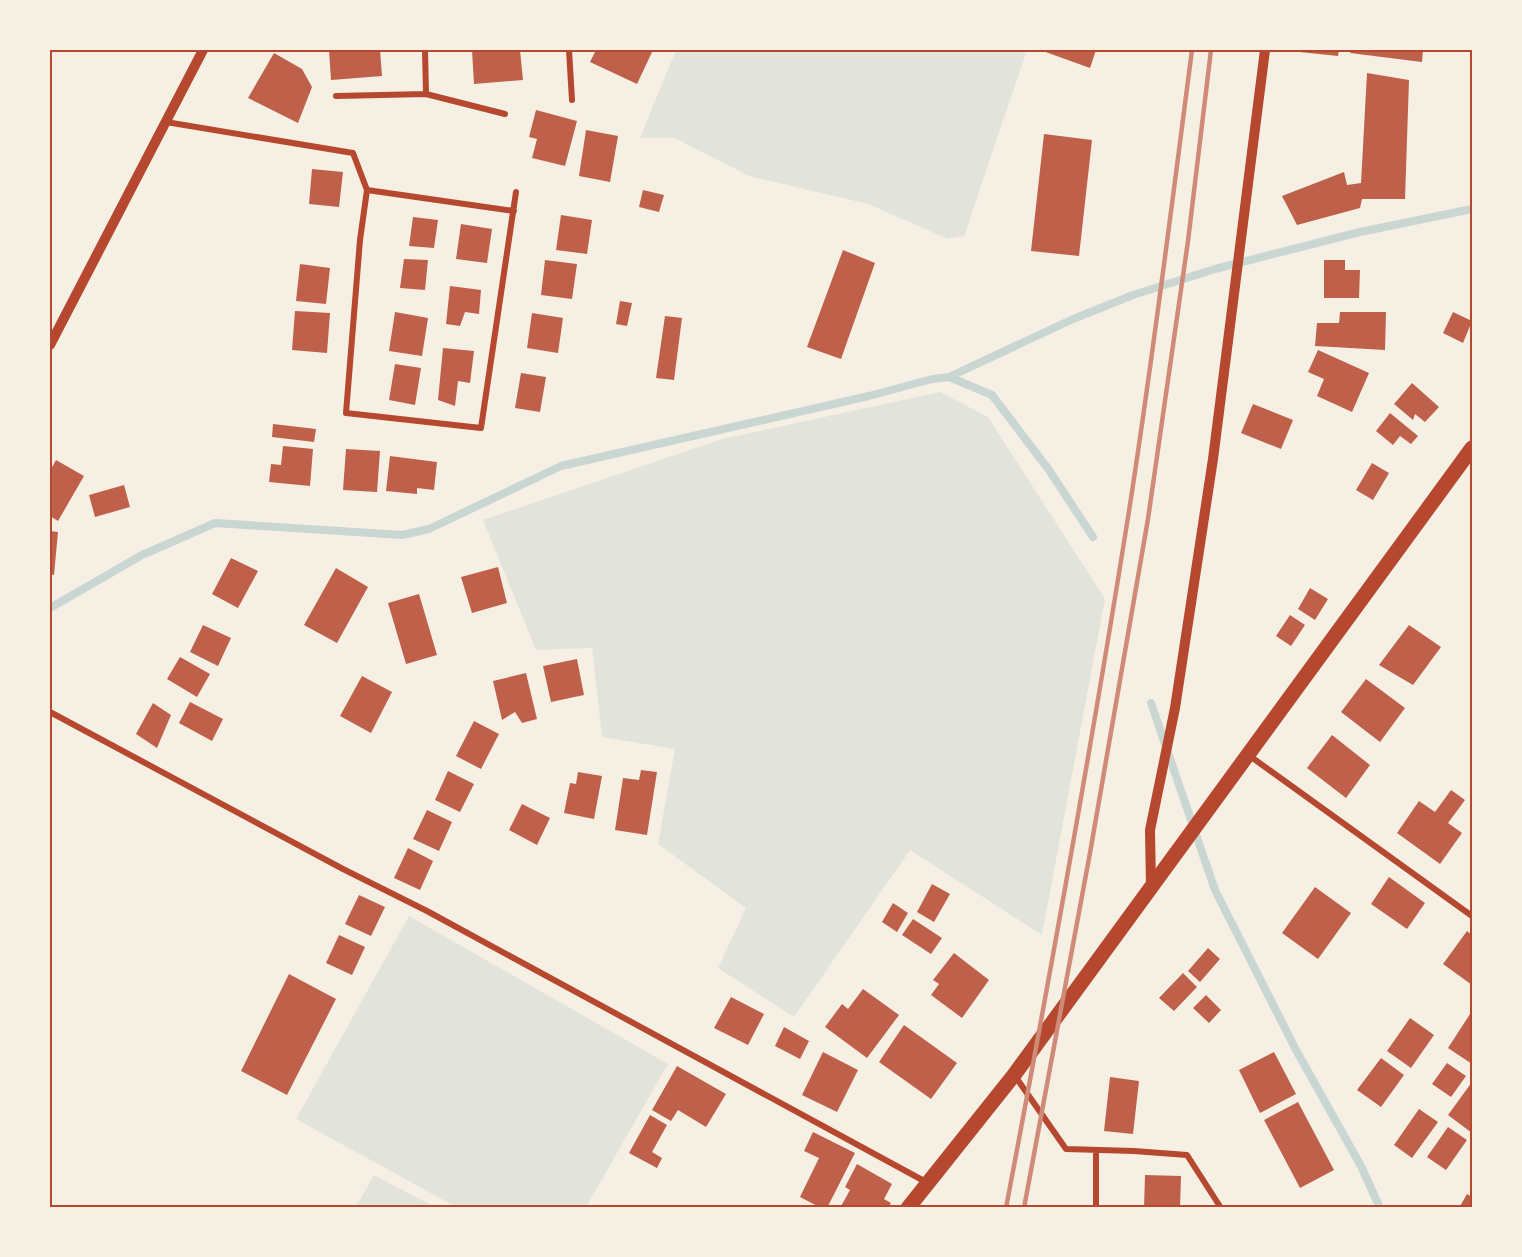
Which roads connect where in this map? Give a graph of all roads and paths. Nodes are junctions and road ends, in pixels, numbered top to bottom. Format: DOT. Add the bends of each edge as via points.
graph roads {
  1 [pos="203,50"];
  2 [pos="425,50"];
  3 [pos="569,50"];
  4 [pos="1265,50"];
  5 [pos="426,93"];
  6 [pos="336,96"];
  7 [pos="572,100"];
  8 [pos="505,114"];
  9 [pos="165,122"];
  10 [pos="367,190"];
  11 [pos="516,192"];
  12 [pos="514,211"];
  13 [pos="50,345"];
  14 [pos="1473,448"];
  15 [pos="50,712"];
  16 [pos="1247,754"];
  17 [pos="1151,887"];
  18 [pos="1472,916"];
  19 [pos="1014,1075"];
  20 [pos="1096,1150"];
  21 [pos="926,1183"];
  22 [pos="908,1208"];
  23 [pos="1096,1208"];
  24 [pos="1221,1208"];
  1 -- 9 [label="street"];
  2 -- 5 [label="street"];
  3 -- 7 [label="street"];
  4 -- 17 [label="street" via="1213,459 1171,728 1150,830"];
  5 -- 6 [label="street"];
  5 -- 8 [label="street"];
  9 -- 10 [label="street" via="353,153"];
  9 -- 13 [label="street"];
  10 -- 12 [label="street"];
  10 -- 12 [label="street" via="346,413 481,428"];
  11 -- 12 [label="street"];
  14 -- 16 [label="main road"];
  15 -- 21 [label="street" via="427,911"];
  16 -- 17 [label="main road"];
  16 -- 18 [label="street"];
  17 -- 19 [label="main road"];
  19 -- 20 [label="street" via="1066,1149"];
  19 -- 21 [label="main road"];
  20 -- 23 [label="street"];
  20 -- 24 [label="street" via="1187,1155"];
  21 -- 22 [label="main road"];
}
